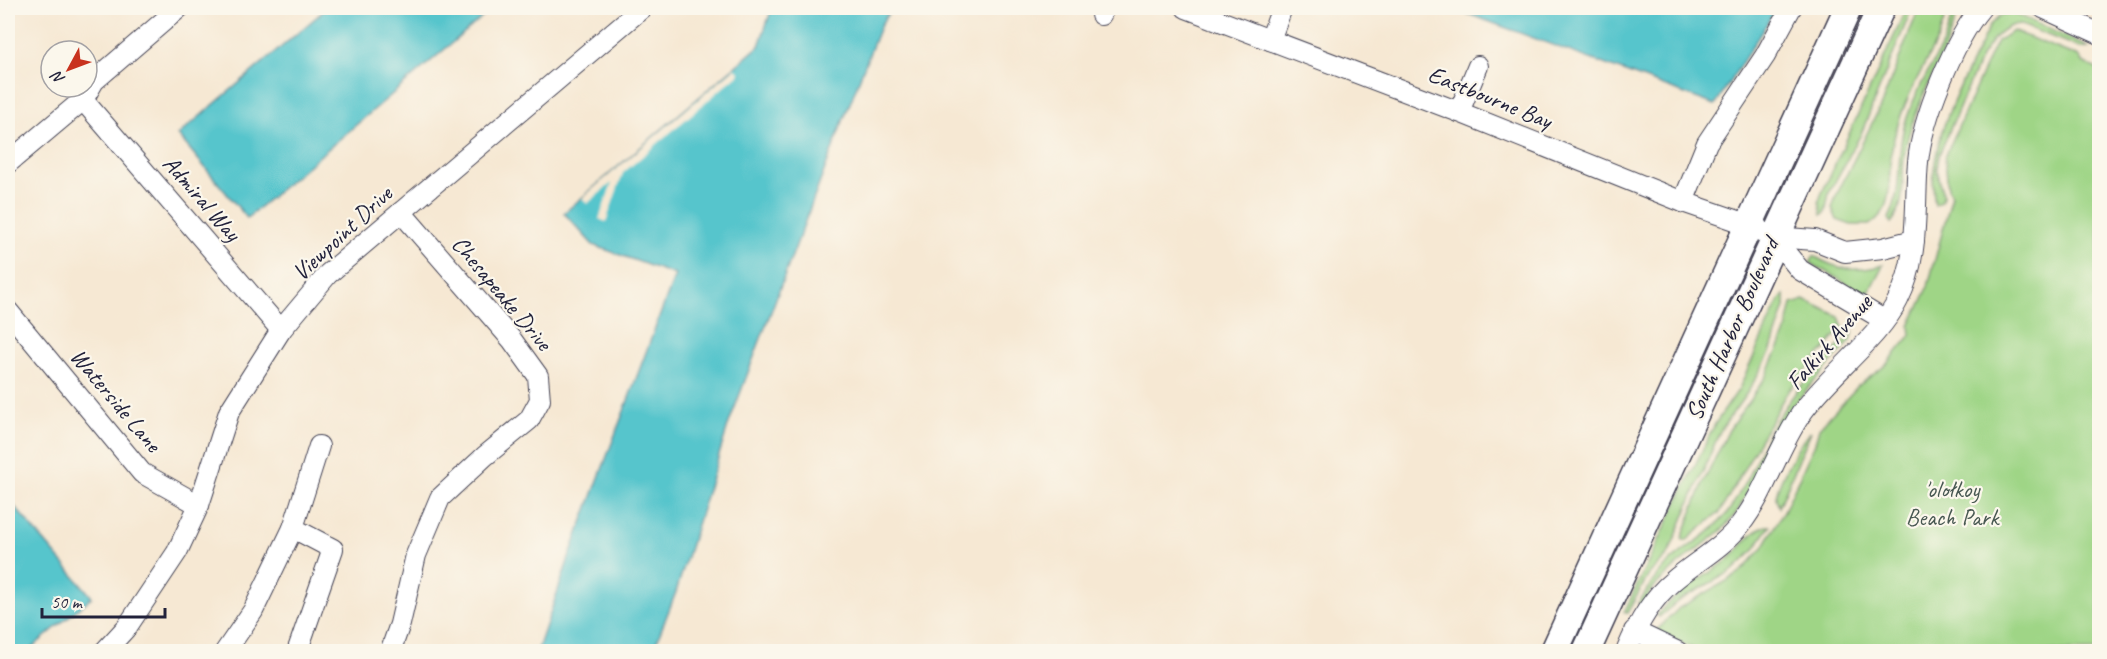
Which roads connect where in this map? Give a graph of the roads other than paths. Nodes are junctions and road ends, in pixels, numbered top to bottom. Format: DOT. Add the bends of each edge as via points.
graph roads {
  1 [pos="179,8"];
  2 [pos="642,8"];
  3 [pos="1186,8"];
  4 [pos="1282,8"];
  5 [pos="1791,8"];
  6 [pos="1848,8"];
  7 [pos="1881,8"];
  8 [pos="1981,8"];
  9 [pos="2043,8"];
  10 [pos="2098,31"];
  11 [pos="1270,40"];
  12 [pos="1478,66"];
  13 [pos="83,100"];
  14 [pos="1459,112"];
  15 [pos="8,163"];
  16 [pos="1683,202"];
  17 [pos="401,212"];
  18 [pos="1747,224"];
  19 [pos="1773,237"];
  20 [pos="1914,240"];
  21 [pos="8,311"];
  22 [pos="1884,320"];
  23 [pos="281,330"];
  24 [pos="319,446"];
  25 [pos="199,505"];
  26 [pos="293,528"];
  27 [pos="1634,631"];
  28 [pos="113,648"];
  29 [pos="225,651"];
  30 [pos="297,651"];
  31 [pos="390,651"];
  32 [pos="1554,651"];
  33 [pos="1586,651"];
  34 [pos="1626,651"];
  35 [pos="1678,651"];
  1 -- 13 [label="street" via="94,81"];
  2 -- 17 [label="street, Viewpoint Drive"];
  3 -- 11 [label="street, Eastbourne Bay"];
  4 -- 11 [label="street"];
  5 -- 16 [label="street" via="1766,56 1707,143"];
  6 -- 18 [label="main road, South Harbor Boulevard"];
  7 -- 19 [label="main road, South Harbor Boulevard"];
  8 -- 20 [label="street, Falkirk Avenue" via="1970,22 1925,122 1918,160"];
  9 -- 10 [label="street"];
  11 -- 14 [label="street, Eastbourne Bay"];
  12 -- 14 [label="street"];
  13 -- 15 [label="street"];
  13 -- 23 [label="street, Admiral Way"];
  14 -- 16 [label="street, Eastbourne Bay"];
  16 -- 18 [label="street, Eastbourne Bay"];
  17 -- 23 [label="street, Viewpoint Drive" via="328,274"];
  17 -- 31 [label="street, Chesapeake Drive" via="538,375 540,400 529,420 440,498 416,555"];
  18 -- 19 [label="street, Eastbourne Bay"];
  18 -- 32 [label="main road, South Harbor Boulevard"];
  19 -- 20 [label="street, Eastbourne Bay" via="1815,240 1845,252"];
  19 -- 22 [label="street, Eastbourne Bay" via="1800,270"];
  19 -- 33 [label="main road, South Harbor Boulevard"];
  20 -- 22 [label="street, Falkirk Avenue" via="1908,275 1898,301"];
  21 -- 25 [label="street, Waterside Lane" via="142,472"];
  22 -- 27 [label="street, Falkirk Avenue" via="1800,415 1739,526 1656,597"];
  23 -- 25 [label="street, Viewpoint Drive" via="229,412"];
  24 -- 26 [label="street"];
  25 -- 28 [label="street, Viewpoint Drive" via="177,552"];
  26 -- 29 [label="street" via="253,611"];
  26 -- 30 [label="street" via="333,549"];
  27 -- 34 [label="street, Falkirk Avenue"];
  27 -- 35 [label="street"];
}
